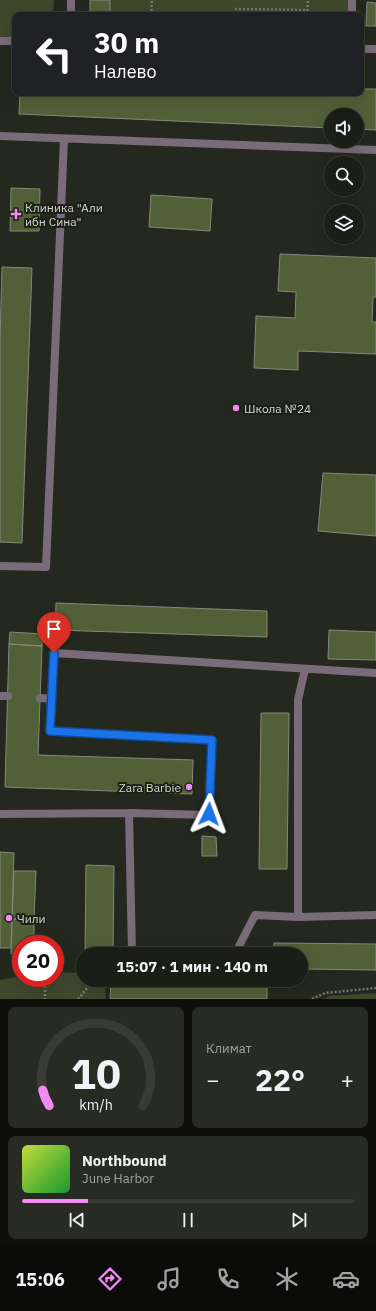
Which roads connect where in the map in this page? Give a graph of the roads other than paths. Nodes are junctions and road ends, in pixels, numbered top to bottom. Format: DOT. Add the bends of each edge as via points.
graph roads {
  1 [pos="71,0"];
  2 [pos="352,0"];
  3 [pos="71,12"];
  4 [pos="352,12"];
  5 [pos="0,41"];
  6 [pos="12,41"];
  7 [pos="364,49"];
  8 [pos="376,49"];
  9 [pos="0,136"];
  10 [pos="64,139"];
  11 [pos="376,150"];
  12 [pos="0,566"];
  13 [pos="305,669"];
  14 [pos="376,673"];
  15 [pos="40,698"];
  16 [pos="52,699"];
  17 [pos="129,813"];
  18 [pos="0,814"];
  19 [pos="376,915"];
  20 [pos="298,917"];
  21 [pos="132,947"];
  22 [pos="239,947"];
  1 -- 3 [label="lane"];
  2 -- 4 [label="lane"];
  5 -- 6 [label="lane"];
  7 -- 8 [label="lane"];
  9 -- 10 [label="lane"];
  10 -- 11 [label="lane"];
  10 -- 12 [label="lane" via="46,567"];
  13 -- 14 [label="lane"];
  13 -- 16 [label="lane" via="54,653"];
  13 -- 20 [label="lane" via="298,700"];
  15 -- 16 [label="lane"];
  16 -- 17 [label="lane" via="50,731 212,740 209,814"];
  17 -- 18 [label="lane"];
  17 -- 21 [label="lane"];
  19 -- 20 [label="lane"];
  20 -- 22 [label="lane" via="255,915"];
}
